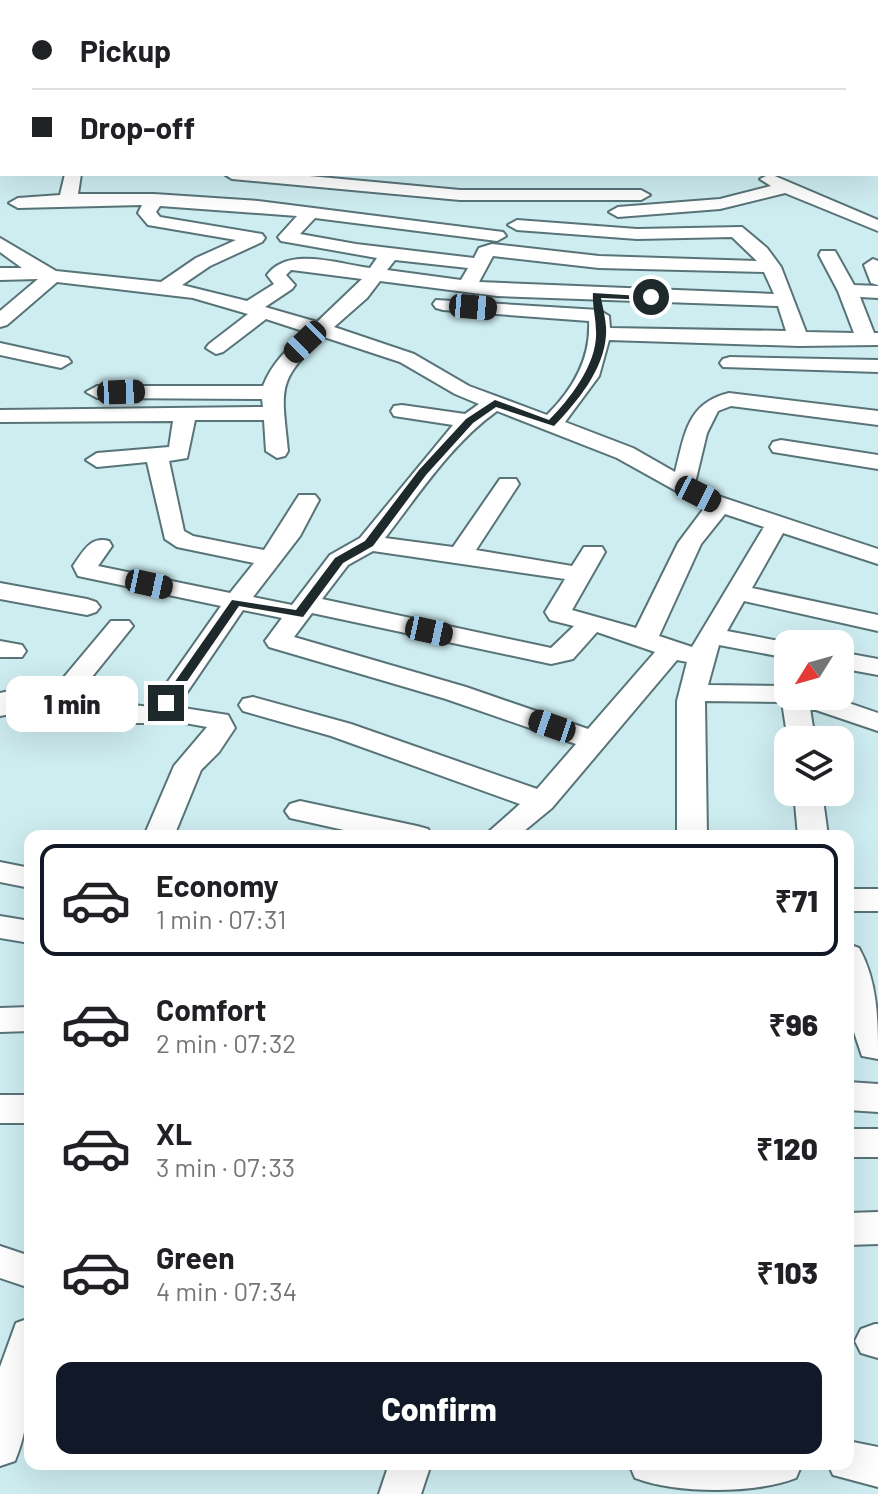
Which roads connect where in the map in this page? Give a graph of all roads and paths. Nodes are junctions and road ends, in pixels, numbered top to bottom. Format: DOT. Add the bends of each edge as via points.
graph roads {
  1 [pos="73,176"];
  2 [pos="292,176"];
  3 [pos="514,176"];
  4 [pos="610,176"];
  5 [pos="794,176"];
  6 [pos="351,178"];
  7 [pos="773,181"];
  8 [pos="427,190"];
  9 [pos="500,195"];
  10 [pos="641,195"];
  11 [pos="68,199"];
  12 [pos="154,199"];
  13 [pos="18,203"];
  14 [pos="234,203"];
  15 [pos="667,209"];
  16 [pos="314,214"];
  17 [pos="387,220"];
  18 [pos="517,225"];
  19 [pos="878,226"];
  20 [pos="212,229"];
  21 [pos="460,232"];
  22 [pos="622,233"];
  23 [pos="497,236"];
  24 [pos="0,243"];
  25 [pos="390,254"];
  26 [pos="828,255"];
  27 [pos="480,264"];
  28 [pos="772,267"];
  29 [pos="0,274"];
  30 [pos="48,275"];
  31 [pos="376,276"];
  32 [pos="467,287"];
  33 [pos="165,288"];
  34 [pos="848,291"];
  35 [pos="878,292"];
  36 [pos="785,300"];
  37 [pos="0,301"];
  38 [pos="24,303"];
  39 [pos="443,304"];
  40 [pos="257,310"];
  41 [pos="599,315"];
  42 [pos="0,321"];
  43 [pos="319,329"];
  44 [pos="872,339"];
  45 [pos="799,340"];
  46 [pos="216,348"];
  47 [pos="0,349"];
  48 [pos="61,362"];
  49 [pos="730,363"];
  50 [pos="878,366"];
  51 [pos="766,381"];
  52 [pos="878,386"];
  53 [pos="97,392"];
  54 [pos="272,403"];
  55 [pos="495,403"];
  56 [pos="402,411"];
  57 [pos="185,414"];
  58 [pos="0,416"];
  59 [pos="878,418"];
  60 [pos="469,421"];
  61 [pos="551,424"];
  62 [pos="781,447"];
  63 [pos="277,451"];
  64 [pos="157,456"];
  65 [pos="97,460"];
  66 [pos="878,462"];
  67 [pos="508,484"];
  68 [pos="683,487"];
  69 [pos="307,500"];
  70 [pos="720,504"];
  71 [pos="777,524"];
  72 [pos="369,543"];
  73 [pos="100,546"];
  74 [pos="593,552"];
  75 [pos="460,555"];
  76 [pos="878,557"];
  77 [pos="272,559"];
  78 [pos="580,575"];
  79 [pos="0,591"];
  80 [pos="737,592"];
  81 [pos="236,602"];
  82 [pos="87,607"];
  83 [pos="303,609"];
  84 [pos="591,623"];
  85 [pos="878,623"];
  86 [pos="120,626"];
  87 [pos="644,639"];
  88 [pos="706,647"];
  89 [pos="672,649"];
  90 [pos="774,649"];
  91 [pos="854,663"];
  92 [pos="878,667"];
  93 [pos="693,693"];
  94 [pos="774,694"];
  95 [pos="56,704"];
  96 [pos="253,705"];
  97 [pos="0,708"];
  98 [pos="837,710"];
  99 [pos="158,715"];
  100 [pos="878,722"];
  101 [pos="595,741"];
  102 [pos="542,801"];
  103 [pos="810,806"];
  104 [pos="300,811"];
  105 [pos="161,830"];
  106 [pos="389,830"];
  107 [pos="506,830"];
  108 [pos="692,830"];
  109 [pos="812,830"];
  110 [pos="0,872"];
  111 [pos="24,877"];
  112 [pos="854,900"];
  113 [pos="878,900"];
  114 [pos="0,927"];
  115 [pos="24,931"];
  116 [pos="854,977"];
  117 [pos="24,1019"];
  118 [pos="0,1020"];
  119 [pos="874,1047"];
  120 [pos="854,1096"];
  121 [pos="878,1098"];
  122 [pos="0,1109"];
  123 [pos="24,1109"];
  124 [pos="854,1143"];
  125 [pos="878,1143"];
  126 [pos="878,1228"];
  127 [pos="854,1229"];
  128 [pos="0,1262"];
  129 [pos="24,1270"];
  130 [pos="24,1355"];
  131 [pos="2,1430"];
  132 [pos="854,1462"];
  133 [pos="878,1467"];
  134 [pos="408,1470"];
  135 [pos="666,1470"];
  136 [pos="746,1470"];
  137 [pos="699,1482"];
  138 [pos="400,1494"];
  1 -- 11 [label="street"];
  2 -- 6 [label="street"];
  3 -- 9 [label="street"];
  4 -- 10 [label="street"];
  5 -- 7 [label="street"];
  6 -- 8 [label="street"];
  6 -- 16 [label="street"];
  7 -- 15 [label="street" via="720,204"];
  7 -- 19 [label="street"];
  8 -- 9 [label="street"];
  8 -- 17 [label="street"];
  9 -- 10 [label="street"];
  9 -- 21 [label="street"];
  10 -- 15 [label="street"];
  11 -- 12 [label="street"];
  11 -- 13 [label="street"];
  12 -- 14 [label="street"];
  12 -- 20 [label="street" via="147,213 150,219"];
  14 -- 16 [label="street"];
  14 -- 20 [label="street"];
  15 -- 22 [label="street" via="618,212"];
  16 -- 17 [label="street"];
  16 -- 25 [label="street" via="287,237"];
  17 -- 21 [label="street"];
  18 -- 22 [label="street" via="551,220"];
  20 -- 33 [label="street" via="256,238 203,262"];
  21 -- 23 [label="street"];
  22 -- 28 [label="street" via="733,230"];
  24 -- 30 [label="street"];
  25 -- 27 [label="street"];
  25 -- 31 [label="street"];
  26 -- 34 [label="street"];
  27 -- 28 [label="street" via="486,252 495,250 599,262"];
  27 -- 32 [label="street"];
  28 -- 36 [label="street"];
  29 -- 30 [label="street"];
  30 -- 33 [label="street"];
  30 -- 38 [label="street"];
  31 -- 32 [label="street"];
  31 -- 40 [label="street" via="286,265 276,275 285,285"];
  31 -- 43 [label="street"];
  32 -- 41 [label="street"];
  33 -- 40 [label="street"];
  34 -- 35 [label="street"];
  34 -- 44 [label="street"];
  36 -- 41 [label="street"];
  36 -- 45 [label="street"];
  37 -- 38 [label="street"];
  38 -- 42 [label="street"];
  39 -- 41 [label="street"];
  40 -- 43 [label="street"];
  40 -- 46 [label="street"];
  41 -- 45 [label="street"];
  41 -- 61 [label="street" via="580,394"];
  43 -- 54 [label="street" via="283,366"];
  43 -- 55 [label="street" via="407,358"];
  44 -- 45 [label="street"];
  47 -- 48 [label="street"];
  49 -- 50 [label="street"];
  51 -- 52 [label="street"];
  53 -- 54 [label="street" via="197,390"];
  54 -- 57 [label="street"];
  54 -- 63 [label="street"];
  55 -- 60 [label="street"];
  55 -- 61 [label="street"];
  56 -- 60 [label="street"];
  57 -- 58 [label="street"];
  57 -- 64 [label="street" via="181,451"];
  59 -- 68 [label="street" via="729,399 709,407 696,433"];
  60 -- 72 [label="street"];
  61 -- 68 [label="street" via="625,453"];
  62 -- 66 [label="street"];
  64 -- 65 [label="street"];
  64 -- 77 [label="street" via="173,534 186,542"];
  67 -- 75 [label="street"];
  68 -- 70 [label="street"];
  69 -- 77 [label="street"];
  70 -- 71 [label="street"];
  70 -- 87 [label="street" via="690,543"];
  71 -- 76 [label="street"];
  71 -- 80 [label="street"];
  72 -- 75 [label="street"];
  72 -- 83 [label="street" via="339,560"];
  73 -- 81 [label="street" via="85,566 87,571"];
  74 -- 78 [label="street"];
  75 -- 78 [label="street"];
  77 -- 81 [label="street"];
  78 -- 84 [label="street" via="558,613"];
  79 -- 82 [label="street"];
  80 -- 85 [label="street"];
  80 -- 88 [label="street"];
  81 -- 83 [label="street"];
  81 -- 99 [label="street"];
  83 -- 84 [label="street" via="551,656 564,653"];
  83 -- 101 [label="street" via="280,635 280,643 456,693"];
  84 -- 87 [label="street"];
  86 -- 95 [label="street"];
  87 -- 89 [label="street"];
  88 -- 89 [label="street"];
  88 -- 90 [label="street"];
  88 -- 93 [label="street"];
  89 -- 101 [label="street"];
  91 -- 92 [label="street"];
  93 -- 94 [label="street"];
  93 -- 108 [label="street"];
  95 -- 97 [label="street" via="14,698"];
  95 -- 99 [label="street"];
  96 -- 102 [label="street" via="341,730"];
  98 -- 100 [label="street"];
  99 -- 105 [label="street" via="214,719 221,725 188,766"];
  101 -- 102 [label="street"];
  102 -- 107 [label="street"];
  103 -- 109 [label="street"];
  104 -- 106 [label="street"];
  110 -- 111 [label="street"];
  112 -- 113 [label="street"];
  114 -- 115 [label="street"];
  116 -- 119 [label="street"];
  117 -- 118 [label="street"];
  120 -- 121 [label="street"];
  122 -- 123 [label="street"];
  124 -- 125 [label="street"];
  126 -- 127 [label="street"];
  128 -- 129 [label="street"];
  130 -- 131 [label="street"];
  132 -- 133 [label="street"];
  134 -- 138 [label="street"];
  135 -- 137 [label="street"];
  136 -- 137 [label="street"];
}
